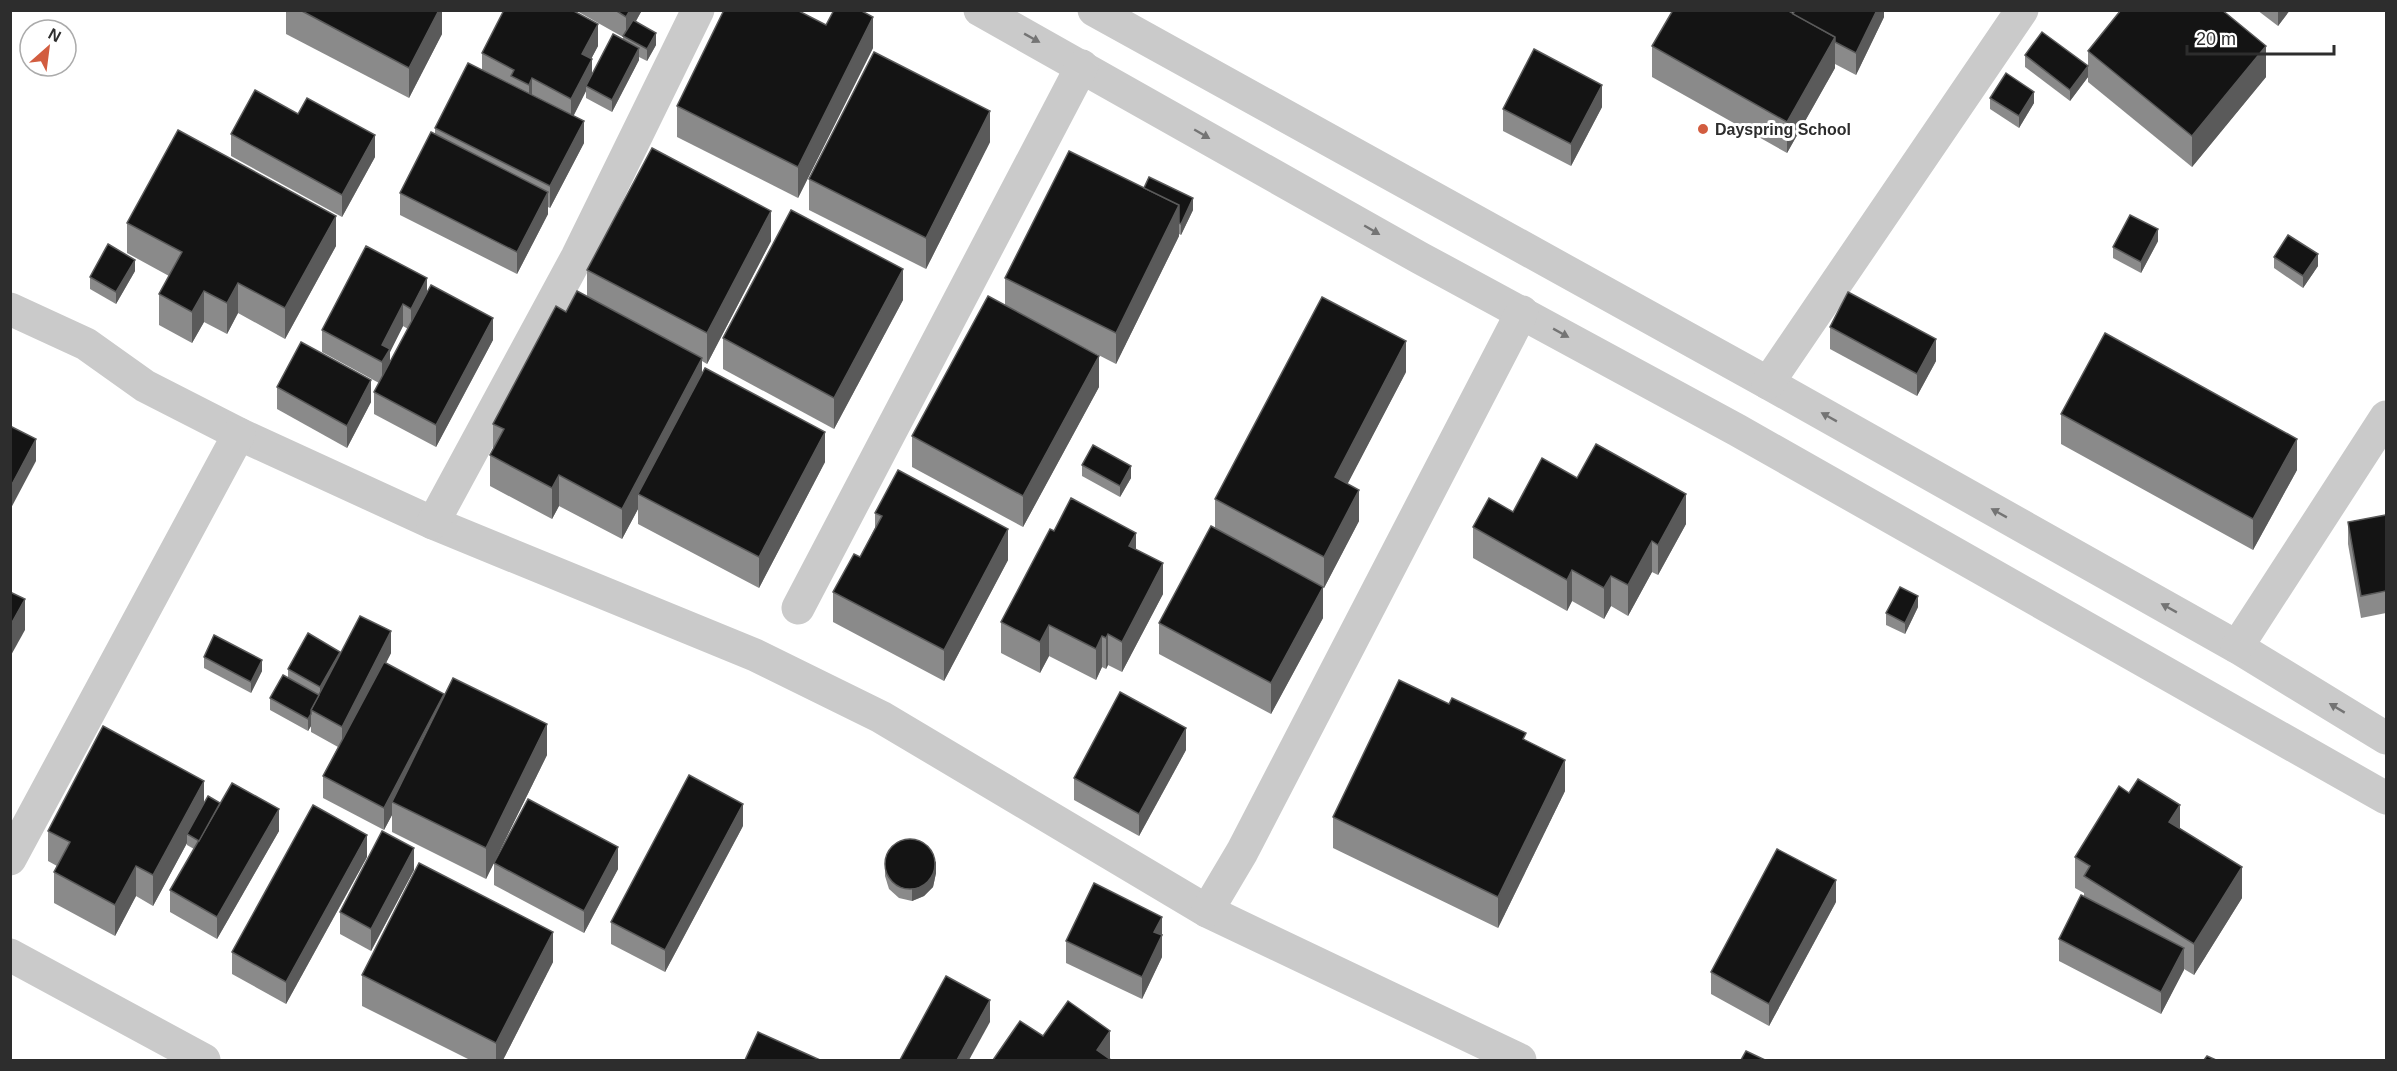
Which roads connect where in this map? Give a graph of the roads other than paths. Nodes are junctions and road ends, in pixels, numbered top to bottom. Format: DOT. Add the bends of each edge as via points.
graph roads {
  1 [pos="698,10"];
  2 [pos="980,10"];
  3 [pos="1094,10"];
  4 [pos="2022,10"];
  5 [pos="1082,66"];
  6 [pos="10,309"];
  7 [pos="1522,312"];
  8 [pos="1768,383"];
  9 [pos="2386,417"];
  10 [pos="239,434"];
  11 [pos="433,523"];
  12 [pos="798,608"];
  13 [pos="2237,647"];
  14 [pos="2386,738"];
  15 [pos="2386,798"];
  16 [pos="10,859"];
  17 [pos="1207,911"];
  18 [pos="10,955"];
  19 [pos="204,1060"];
  20 [pos="1520,1060"];
  1 -- 11 [label="street" via="577,257"];
  2 -- 5 [label="street, one-way"];
  3 -- 8 [label="street"];
  4 -- 8 [label="street"];
  5 -- 7 [label="street, one-way"];
  5 -- 12 [label="street"];
  6 -- 10 [label="street" via="87,344 145,386"];
  7 -- 15 [label="street, one-way"];
  7 -- 17 [label="street" via="1242,852"];
  13 -- 8 [label="street, one-way"];
  9 -- 13 [label="street"];
  10 -- 11 [label="street"];
  10 -- 16 [label="street"];
  11 -- 17 [label="street" via="755,655 881,717"];
  14 -- 13 [label="street, one-way"];
  17 -- 20 [label="street"];
  18 -- 19 [label="street"];
}
